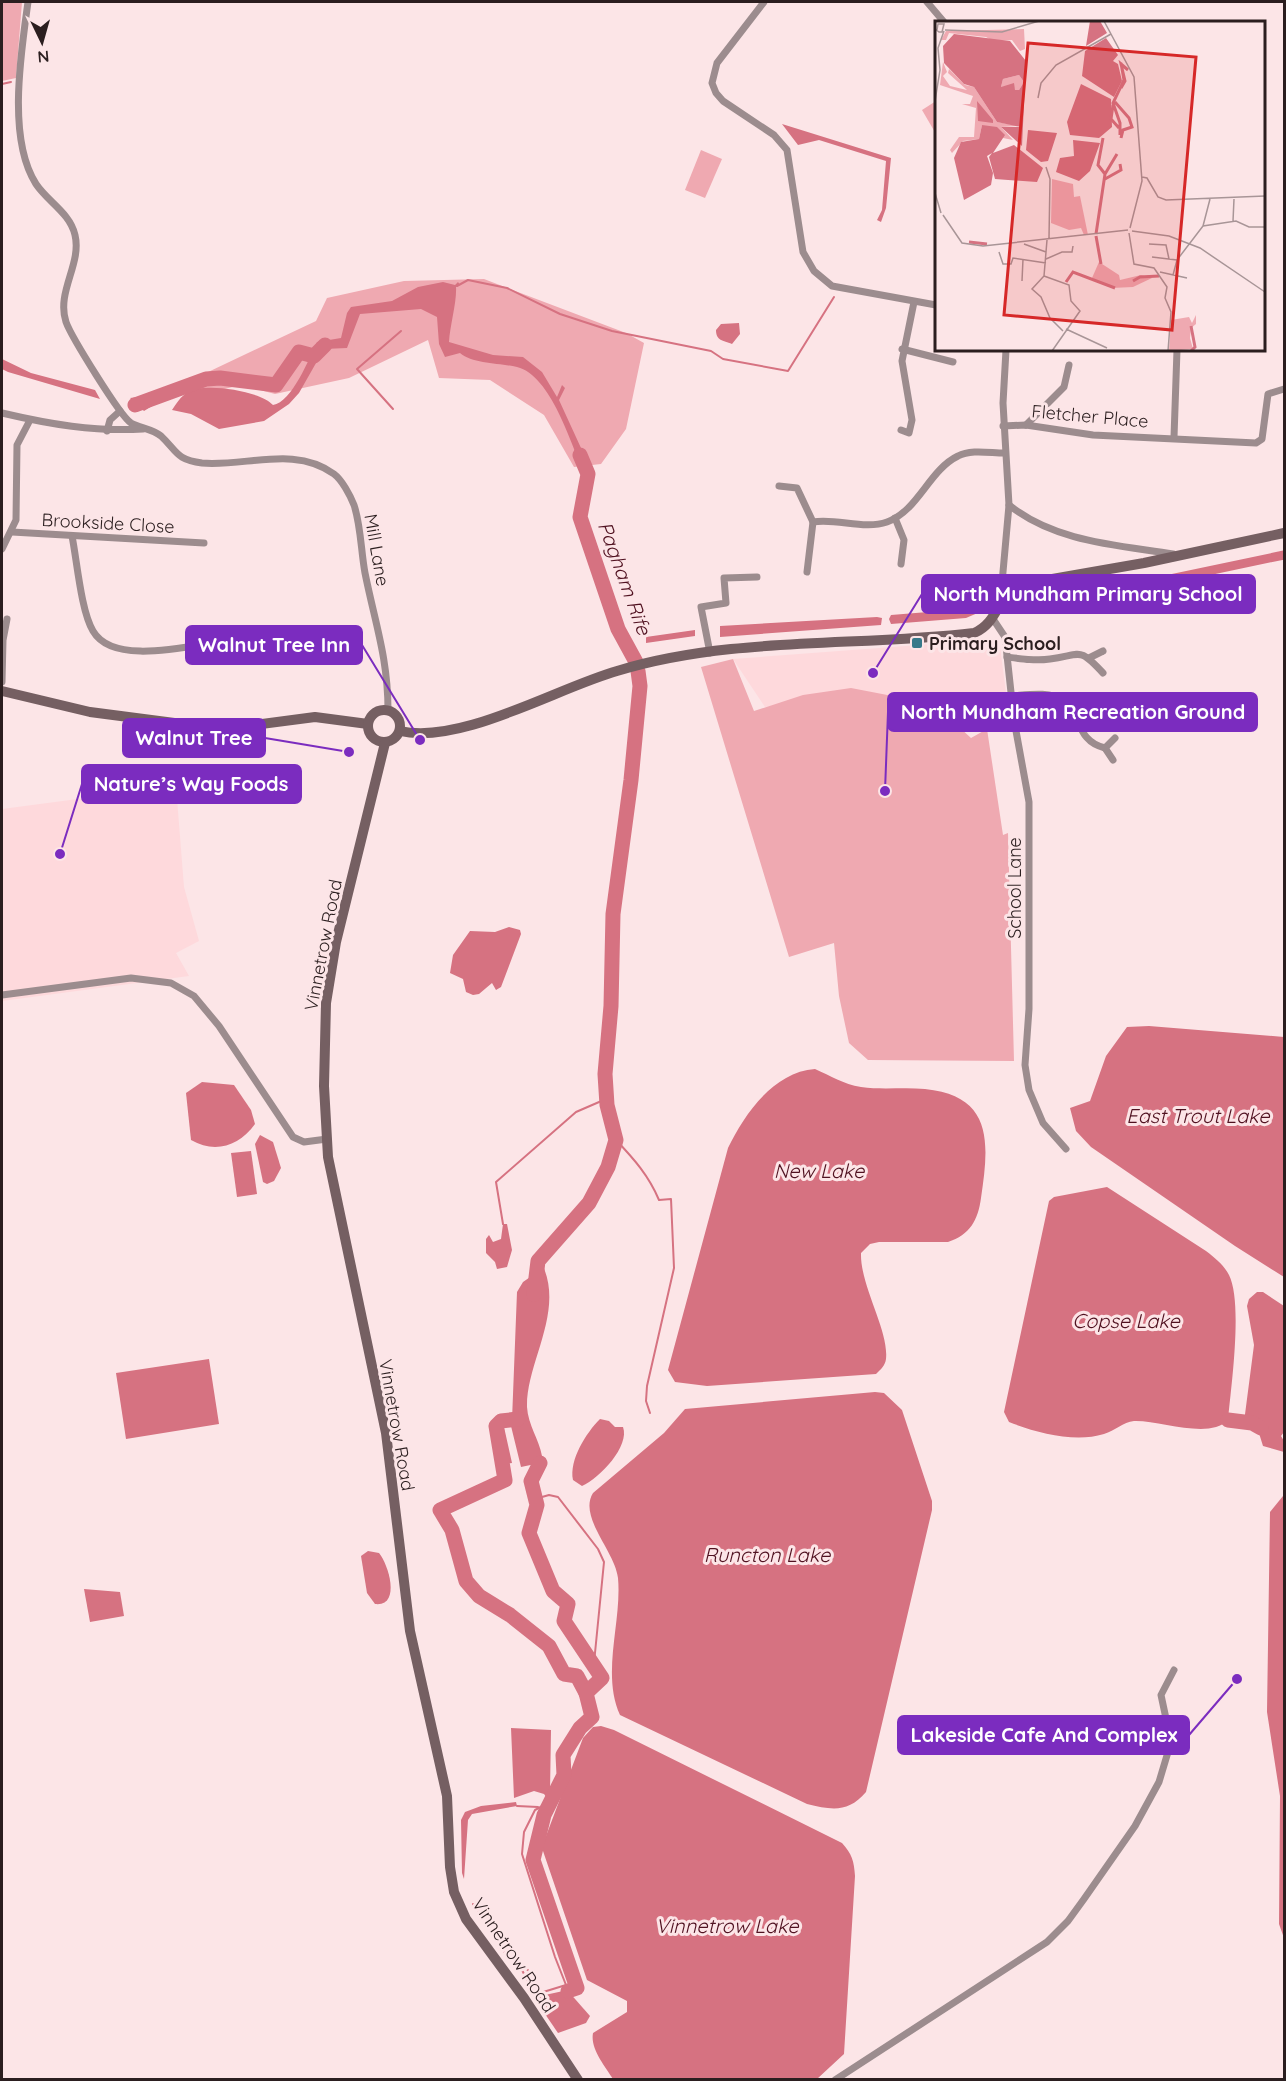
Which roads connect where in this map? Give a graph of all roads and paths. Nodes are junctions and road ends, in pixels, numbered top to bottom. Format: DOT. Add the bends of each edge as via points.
graph roads {
  1 [pos="28,2"];
  2 [pos="764,2"];
  3 [pos="927,2"];
  4 [pos="943,21"];
  5 [pos="914,302"];
  6 [pos="935,305"];
  7 [pos="902,349"];
  8 [pos="1006,351"];
  9 [pos="1177,351"];
  10 [pos="953,362"];
  11 [pos="1069,365"];
  12 [pos="1284,389"];
  13 [pos="120,411"];
  14 [pos="2,413"];
  15 [pos="30,420"];
  16 [pos="1026,424"];
  17 [pos="1004,426"];
  18 [pos="146,428"];
  19 [pos="901,430"];
  20 [pos="107,431"];
  21 [pos="1174,438"];
  22 [pos="1004,453"];
  23 [pos="779,486"];
  24 [pos="1009,505"];
  25 [pos="896,518"];
  26 [pos="813,522"];
  27 [pos="12,532"];
  28 [pos="1284,533"];
  29 [pos="72,536"];
  30 [pos="204,543"];
  31 [pos="2,549"];
  32 [pos="1178,555"];
  33 [pos="901,564"];
  34 [pos="807,572"];
  35 [pos="757,577"];
  36 [pos="1005,597"];
  37 [pos="7,619"];
  38 [pos="993,619"];
  39 [pos="221,632"];
  40 [pos="2,640"];
  41 [pos="235,640"];
  42 [pos="221,641"];
  43 [pos="1103,651"];
  44 [pos="710,653"];
  45 [pos="1007,657"];
  46 [pos="1089,658"];
  47 [pos="1103,673"];
  48 [pos="2,682"];
  49 [pos="2,691"];
  50 [pos="1011,696"];
  51 [pos="388,710"];
  52 [pos="368,724"];
  53 [pos="400,731"];
  54 [pos="1115,738"];
  55 [pos="385,743"];
  56 [pos="1105,748"];
  57 [pos="1113,760"];
  58 [pos="2,995"];
  59 [pos="327,1139"];
  60 [pos="1066,1149"];
  61 [pos="1174,1670"];
  62 [pos="578,2079"];
  63 [pos="835,2079"];
  1 -- 13 [label="street" via="21,80 20,133 25,159 36,185 71,224 76,238 75,254 63,310 73,339"];
  2 -- 5 [label="street" via="717,63 712,83 716,93 774,135 787,150 803,252 814,271 832,286"];
  3 -- 4 [label="street"];
  5 -- 6 [label="street"];
  5 -- 7 [label="street"];
  7 -- 10 [label="street"];
  7 -- 19 [label="street" via="912,420 909,434"];
  8 -- 17 [label="street"];
  9 -- 21 [label="street, Fletcher Place"];
  11 -- 16 [label="street" via="1064,387"];
  12 -- 21 [label="street, Fletcher Place" via="1268,394 1262,439 1256,443"];
  13 -- 18 [label="street, Mill Lane" via="130,422"];
  13 -- 20 [label="street" via="110,420"];
  14 -- 15 [label="street"];
  15 -- 20 [label="street"];
  15 -- 27 [label="street" via="17,445 18,506"];
  16 -- 17 [label="street, Fletcher Place"];
  16 -- 21 [label="street, Fletcher Place" via="1093,435"];
  17 -- 22 [label="street"];
  18 -- 20 [label="street"];
  18 -- 51 [label="street, Mill Lane" via="191,461 293,459 311,462 336,475 354,506 370,601 386,663"];
  22 -- 24 [label="street"];
  22 -- 25 [label="street" via="958,456"];
  23 -- 26 [label="street" via="797,488"];
  24 -- 32 [label="street" via="1032,522 1083,539"];
  24 -- 36 [label="street" via="1002,583"];
  25 -- 26 [label="street" via="875,524"];
  25 -- 33 [label="street" via="904,540"];
  26 -- 34 [label="street"];
  27 -- 29 [label="street, Brookside Close"];
  27 -- 31 [label="street"];
  28 -- 32 [label="main road"];
  29 -- 30 [label="street, Brookside Close"];
  29 -- 42 [label="street" via="88,617 101,641 140,650"];
  32 -- 36 [label="main road" via="1024,584"];
  35 -- 44 [label="street" via="724,578 726,603 701,607"];
  36 -- 38 [label="main road"];
  37 -- 40 [label="street"];
  38 -- 44 [label="main road" via="974,633"];
  38 -- 45 [label="street, School Lane" via="1005,637"];
  39 -- 42 [label="street"];
  40 -- 48 [label="street"];
  41 -- 42 [label="street"];
  43 -- 46 [label="street"];
  44 -- 53 [label="main road" via="615,671 458,727 420,734"];
  45 -- 46 [label="street" via="1052,659 1072,653"];
  45 -- 50 [label="street, School Lane"];
  46 -- 47 [label="street"];
  49 -- 52 [label="main road" via="90,712 205,727 315,717"];
  50 -- 56 [label="street" via="1042,695 1064,700 1085,737"];
  50 -- 60 [label="street, School Lane" via="1029,802 1029,1009 1025,1065 1029,1090 1043,1123"];
  51 -- 52 [label="main road" via="378,711"];
  51 -- 53 [label="main road" via="397,716"];
  52 -- 55 [label="main road" via="373,738"];
  53 -- 55 [label="main road"];
  54 -- 56 [label="street"];
  55 -- 59 [label="main road, Vinnetrow Road" via="336,942 326,1003"];
  56 -- 57 [label="street"];
  58 -- 59 [label="street" via="131,978 171,983 194,996 219,1026 293,1137 304,1142"];
  59 -- 62 [label="main road, Vinnetrow Road" via="336,1201 386,1433 410,1631 448,1805 454,1892 466,1919"];
  61 -- 63 [label="street" via="1161,1695 1171,1743 1159,1782 1135,1826 1068,1921 1047,1942"];
}
